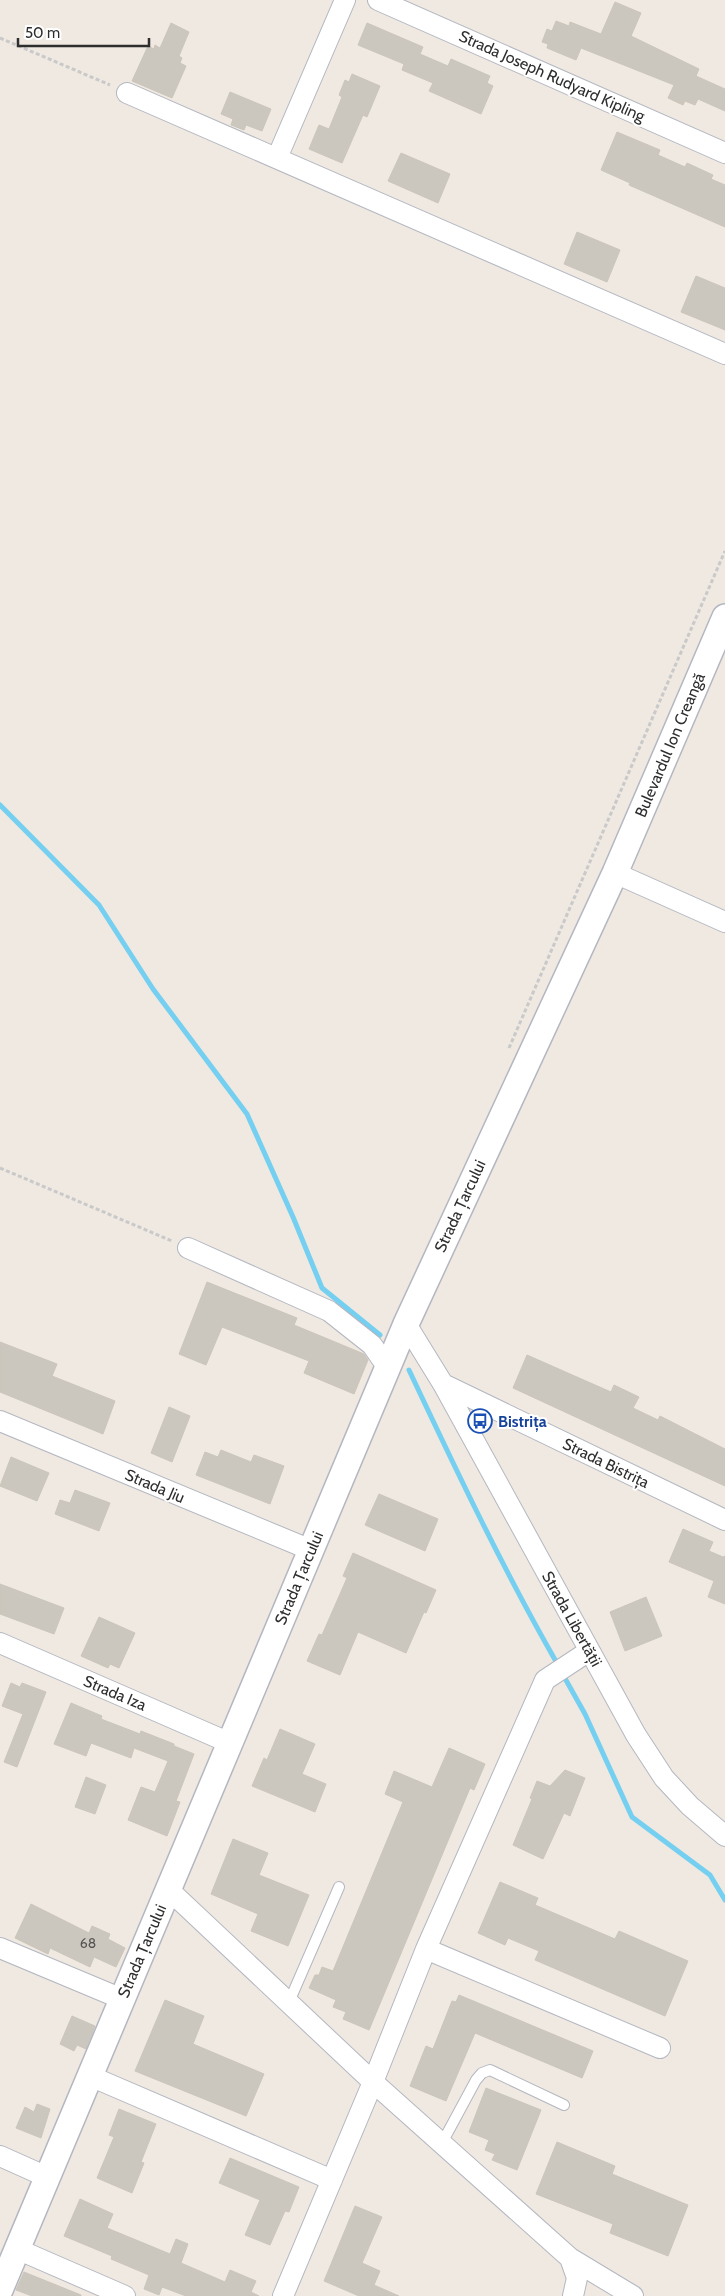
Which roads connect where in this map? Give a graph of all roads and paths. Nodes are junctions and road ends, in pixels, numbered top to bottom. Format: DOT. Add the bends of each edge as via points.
graph roads {
  1 [pos="345,0"];
  2 [pos="378,0"];
  3 [pos="0,38"];
  4 [pos="127,92"];
  5 [pos="725,152"];
  6 [pos="277,158"];
  7 [pos="725,354"];
  8 [pos="725,551"];
  9 [pos="725,618"];
  10 [pos="719,648"];
  11 [pos="614,873"];
  12 [pos="725,922"];
  13 [pos="508,1049"];
  14 [pos="0,1168"];
  15 [pos="188,1248"];
  16 [pos="406,1324"];
  17 [pos="388,1368"];
  18 [pos="442,1384"];
  19 [pos="0,1420"];
  20 [pos="725,1520"];
  21 [pos="311,1550"];
  22 [pos="0,1643"];
  23 [pos="589,1651"];
  24 [pos="230,1742"];
  25 [pos="725,1836"];
  26 [pos="339,1887"];
  27 [pos="168,1889"];
  28 [pos="0,1948"];
  29 [pos="426,1949"];
  30 [pos="122,1999"];
  31 [pos="289,2002"];
  32 [pos="660,2048"];
  33 [pos="90,2076"];
  34 [pos="373,2082"];
  35 [pos="564,2105"];
  36 [pos="442,2143"];
  37 [pos="0,2156"];
  38 [pos="48,2177"];
  39 [pos="332,2180"];
  40 [pos="17,2249"];
  41 [pos="570,2258"];
  42 [pos="0,2290"];
  43 [pos="125,2296"];
  44 [pos="283,2296"];
  45 [pos="573,2296"];
  46 [pos="633,2296"];
  1 -- 6 [label="street"];
  2 -- 5 [label="street, Strada Joseph Rudyard Kipling"];
  3 -- 4 [label="path"];
  4 -- 6 [label="street"];
  6 -- 7 [label="street"];
  8 -- 13 [label="path"];
  9 -- 10 [label="street, Bulevardul Ion Creangă"];
  10 -- 11 [label="street, Bulevardul Ion Creangă"];
  11 -- 12 [label="street"];
  11 -- 16 [label="street, Strada Țarcului"];
  14 -- 15 [label="path"];
  15 -- 17 [label="street" via="329,1311 372,1345"];
  16 -- 17 [label="street, Strada Țarcului"];
  16 -- 18 [label="street"];
  17 -- 21 [label="street, Strada Țarcului"];
  18 -- 20 [label="street, Strada Bistrița"];
  18 -- 23 [label="street, Strada Libertății"];
  19 -- 21 [label="street, Strada Jiu"];
  21 -- 24 [label="street, Strada Țarcului"];
  22 -- 24 [label="street, Strada Iza"];
  23 -- 25 [label="street, Strada Libertății" via="664,1778"];
  23 -- 29 [label="street" via="545,1680"];
  24 -- 27 [label="street, Strada Țarcului"];
  26 -- 31 [label="lane"];
  27 -- 30 [label="street, Strada Țarcului"];
  27 -- 31 [label="street"];
  28 -- 30 [label="street"];
  29 -- 32 [label="street"];
  29 -- 34 [label="street"];
  30 -- 33 [label="street, Strada Țarcului"];
  31 -- 34 [label="street"];
  33 -- 38 [label="street, Strada Țarcului"];
  33 -- 39 [label="street"];
  34 -- 36 [label="street"];
  34 -- 39 [label="street"];
  35 -- 36 [label="lane" via="490,2070 476,2080"];
  36 -- 41 [label="street"];
  37 -- 38 [label="street"];
  38 -- 40 [label="street, Strada Țarcului"];
  39 -- 44 [label="street"];
  40 -- 42 [label="street, Strada Țarcului"];
  40 -- 43 [label="street"];
  41 -- 45 [label="street" via="577,2278"];
  41 -- 46 [label="street"];
}
